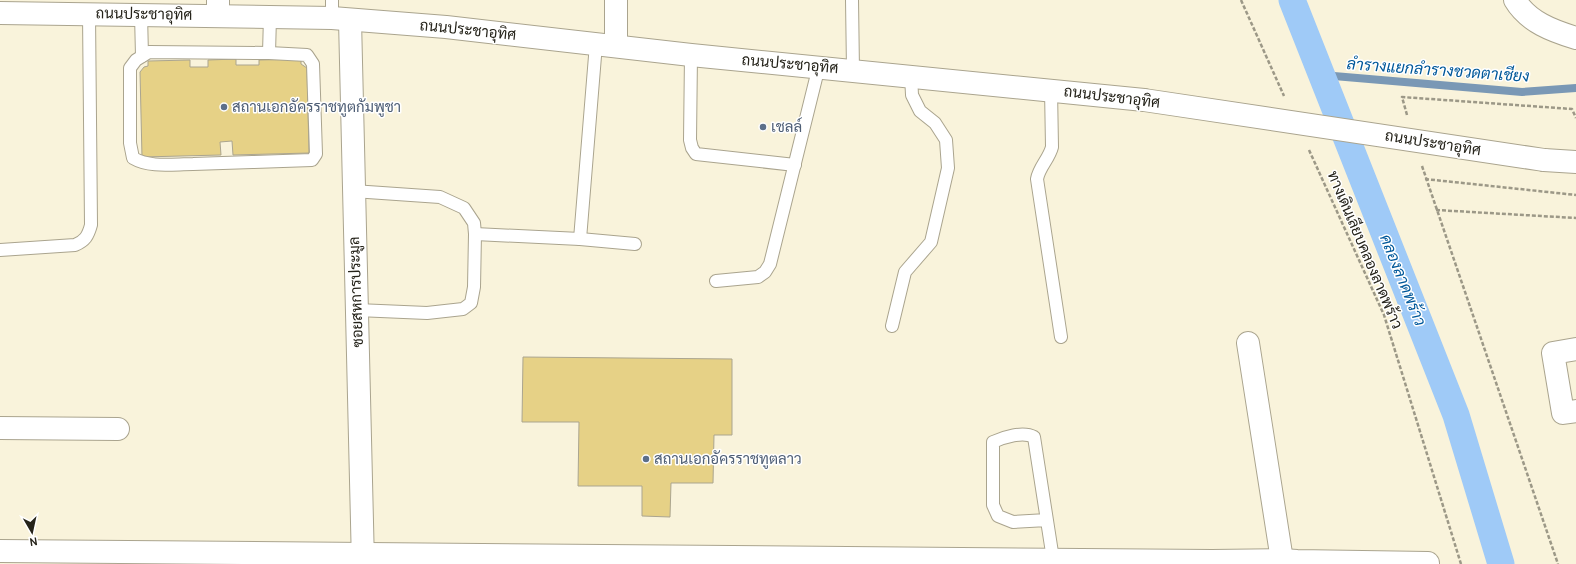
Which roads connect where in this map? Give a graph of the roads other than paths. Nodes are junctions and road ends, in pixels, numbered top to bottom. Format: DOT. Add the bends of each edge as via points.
graph roads {
  1 [pos="616,0"];
  2 [pos="852,0"];
  3 [pos="1515,0"];
  4 [pos="218,8"];
  5 [pos="338,12"];
  6 [pos="0,13"];
  7 [pos="89,14"];
  8 [pos="141,14"];
  9 [pos="270,17"];
  10 [pos="1576,38"];
  11 [pos="606,45"];
  12 [pos="269,53"];
  13 [pos="691,55"];
  14 [pos="142,56"];
  15 [pos="819,66"];
  16 [pos="853,70"];
  17 [pos="911,75"];
  18 [pos="1051,89"];
  19 [pos="1576,162"];
  20 [pos="795,165"];
  21 [pos="353,191"];
  22 [pos="476,234"];
  23 [pos="580,239"];
  24 [pos="635,244"];
  25 [pos="0,250"];
  26 [pos="716,281"];
  27 [pos="356,310"];
  28 [pos="892,326"];
  29 [pos="1061,337"];
  30 [pos="1248,343"];
  31 [pos="1576,349"];
  32 [pos="1576,411"];
  33 [pos="0,428"];
  34 [pos="118,429"];
  35 [pos="1047,520"];
  36 [pos="0,551"];
  37 [pos="363,558"];
  38 [pos="588,559"];
  39 [pos="774,560"];
  40 [pos="1061,561"];
  41 [pos="1212,562"];
  42 [pos="1292,562"];
  43 [pos="1357,563"];
  44 [pos="1428,563"];
  1 -- 11 [label="street"];
  2 -- 16 [label="lane"];
  3 -- 10 [label="street" via="1518,6 1540,25"];
  4 -- 8 [label="street, ถนนประชาอุทิศ"];
  4 -- 9 [label="street, ถนนประชาอุทิศ"];
  5 -- 9 [label="street, ถนนประชาอุทิศ"];
  5 -- 11 [label="street, ถนนประชาอุทิศ"];
  5 -- 21 [label="street, ซอยสหการประมูล"];
  6 -- 7 [label="street, ถนนประชาอุทิศ"];
  7 -- 8 [label="street, ถนนประชาอุทิศ"];
  7 -- 25 [label="lane" via="89,234 83,242 75,245"];
  8 -- 14 [label="lane"];
  9 -- 12 [label="lane"];
  11 -- 13 [label="street, ถนนประชาอุทิศ"];
  11 -- 23 [label="lane"];
  12 -- 14 [label="lane" via="149,52"];
  12 -- 14 [label="lane" via="307,55 312,64 316,154 312,160 154,164 133,158 130,143 130,68"];
  13 -- 15 [label="street, ถนนประชาอุทิศ"];
  13 -- 20 [label="lane" via="690,140 696,154"];
  15 -- 16 [label="street, ถนนประชาอุทิศ"];
  15 -- 20 [label="lane"];
  16 -- 17 [label="street, ถนนประชาอุทิศ"];
  17 -- 18 [label="street, ถนนประชาอุทิศ"];
  17 -- 28 [label="lane" via="912,95 917,105 935,123 946,140 948,168 931,242 905,272"];
  18 -- 19 [label="street, ถนนประชาอุทิศ, bridge" via="1144,100 1544,160"];
  18 -- 29 [label="lane" via="1052,147 1039,170 1037,179"];
  20 -- 26 [label="lane" via="770,264 765,272 758,277"];
  21 -- 22 [label="lane" via="440,197 464,208 474,223"];
  21 -- 27 [label="street, ซอยสหการประมูล"];
  22 -- 23 [label="lane"];
  22 -- 27 [label="lane" via="474,287 471,302 463,309 427,313"];
  23 -- 24 [label="lane"];
  27 -- 37 [label="street, ซอยสหการประมูล"];
  30 -- 42 [label="street"];
  31 -- 32 [label="street" via="1553,353 1563,413"];
  33 -- 34 [label="street"];
  35 -- 35 [label="lane" via="1034,437 1022,434 993,442 993,505 998,516 1013,522"];
  35 -- 40 [label="lane"];
  36 -- 37 [label="street"];
  37 -- 38 [label="street"];
  38 -- 39 [label="street"];
  39 -- 40 [label="street"];
  40 -- 41 [label="street"];
  41 -- 42 [label="street"];
  42 -- 43 [label="street"];
  43 -- 44 [label="street"];
}
